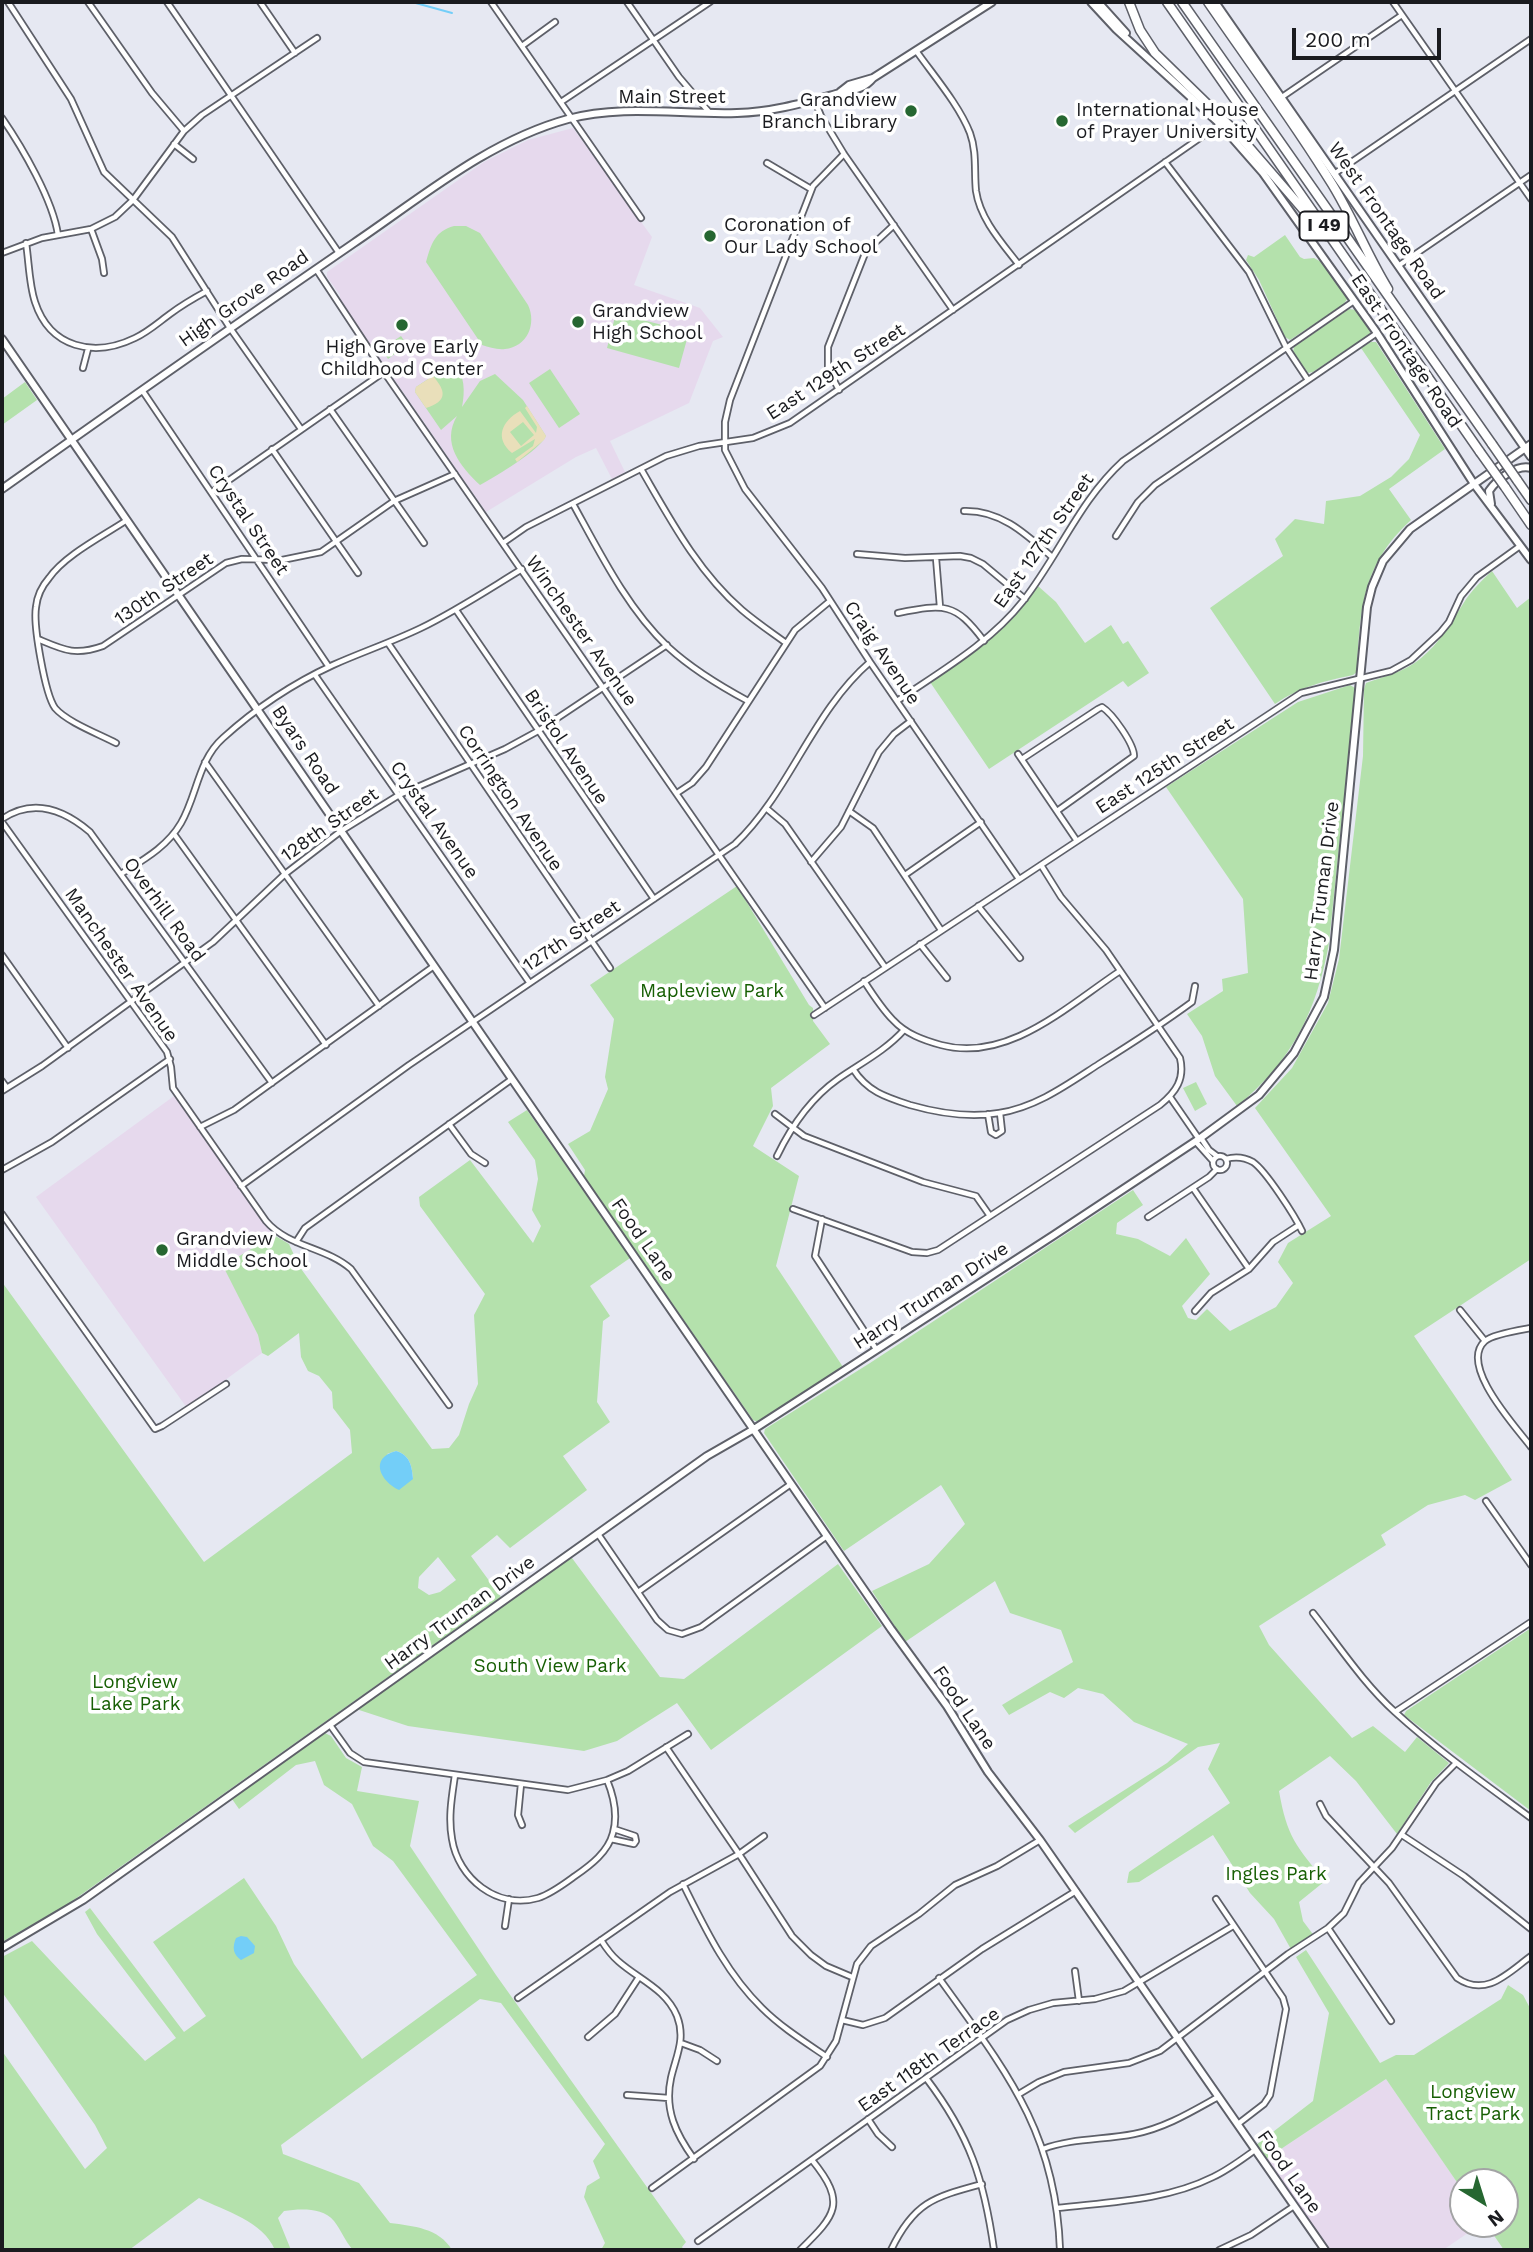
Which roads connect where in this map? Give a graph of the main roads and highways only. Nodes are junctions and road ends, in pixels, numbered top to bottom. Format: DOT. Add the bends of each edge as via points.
graph roads {
  1 [pos="1129,2"];
  2 [pos="1167,2"];
  3 [pos="1182,2"];
  4 [pos="1208,2"];
  5 [pos="1345,256"];
  6 [pos="1391,302"];
  7 [pos="1531,500"];
  8 [pos="1531,525"];
  1 -- 5 [label="highway" via="1155,53 1236,132"];
  2 -- 5 [label="highway, I 49"];
  3 -- 6 [label="highway, I 49"];
  4 -- 6 [label="highway" via="1333,185 1390,292"];
  5 -- 8 [label="highway, I 49, bridge"];
  6 -- 7 [label="highway, I 49, bridge"];
}
